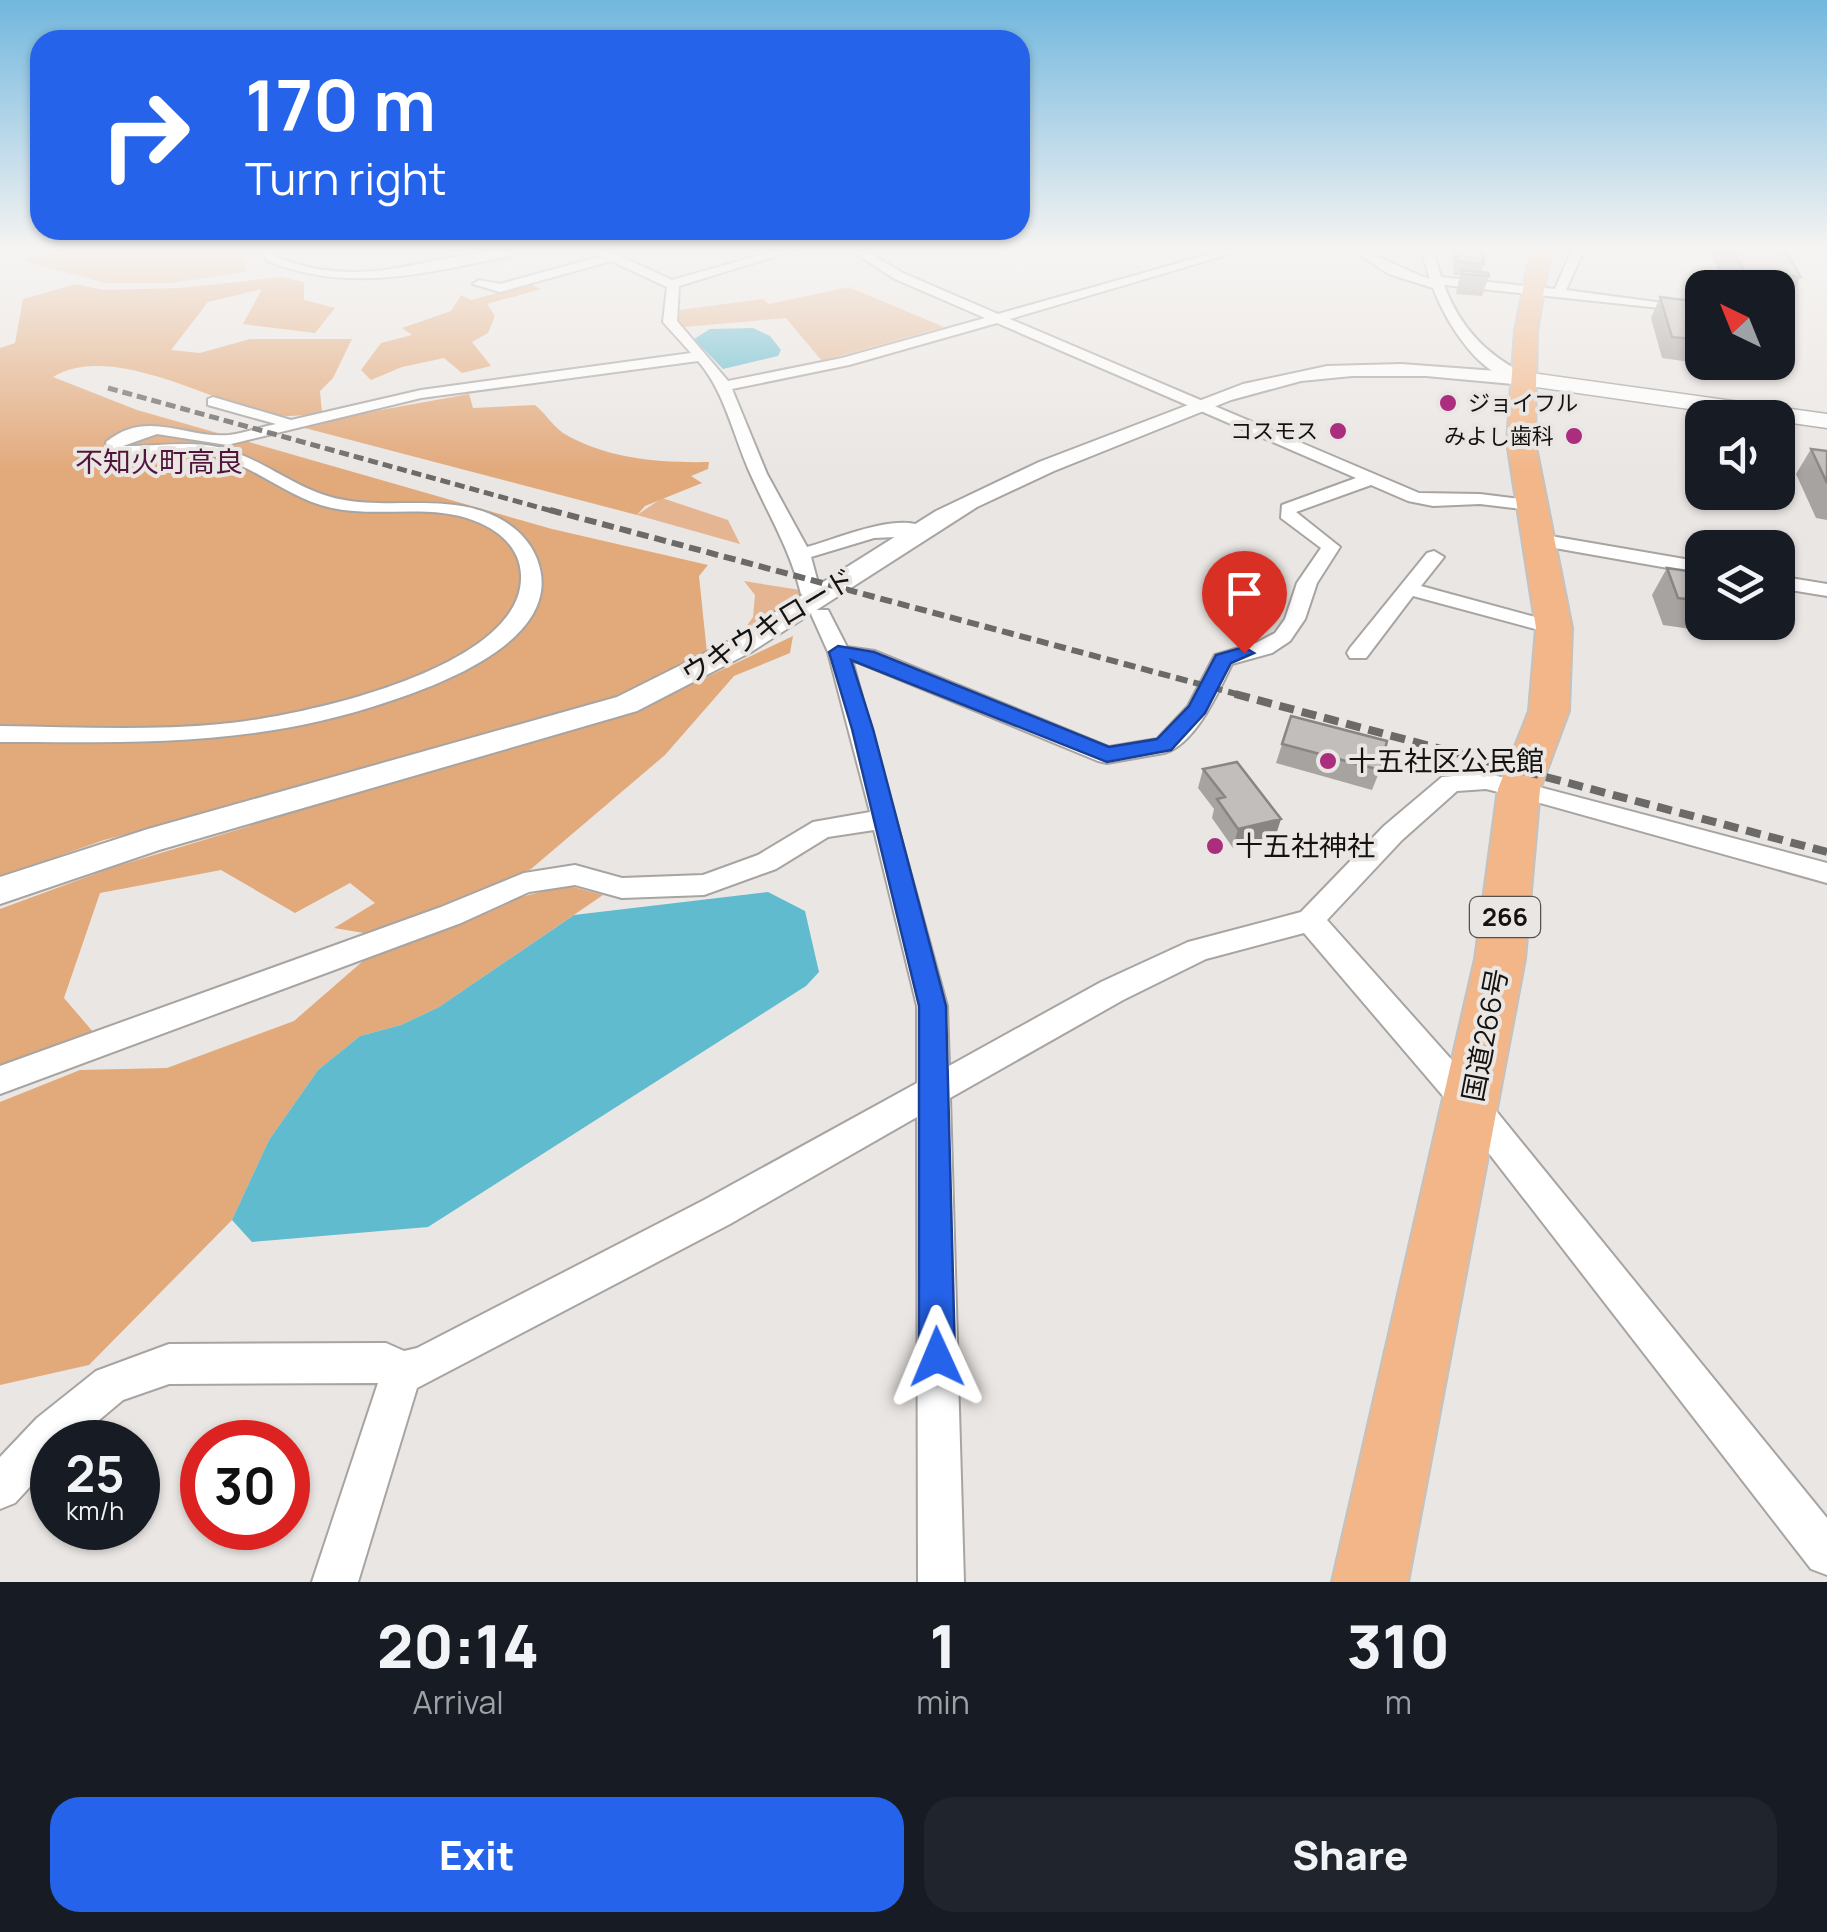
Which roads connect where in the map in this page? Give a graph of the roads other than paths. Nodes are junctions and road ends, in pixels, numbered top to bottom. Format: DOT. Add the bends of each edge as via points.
graph roads {
  1 [pos="672,324"];
  2 [pos="977,324"];
  3 [pos="1012,324"];
  4 [pos="1457,324"];
  5 [pos="1529,324"];
  6 [pos="703,356"];
  7 [pos="1524,379"];
  8 [pos="724,386"];
  9 [pos="213,402"];
  10 [pos="1201,404"];
  11 [pos="1827,421"];
  12 [pos="294,422"];
  13 [pos="1373,478"];
  14 [pos="1534,522"];
  15 [pos="920,530"];
  16 [pos="801,554"];
  17 [pos="1434,557"];
  18 [pos="1685,563"];
  19 [pos="1795,585"];
  20 [pos="1410,588"];
  21 [pos="1827,590"];
  22 [pos="1554,628"];
  23 [pos="838,652"];
  24 [pos="1358,652"];
  25 [pos="0,734"];
  26 [pos="1519,789"];
  27 [pos="886,819"];
  28 [pos="1827,873"];
  29 [pos="0,891"];
  30 [pos="1310,920"];
  31 [pos="0,1080"];
  32 [pos="933,1094"];
  33 [pos="1472,1106"];
  34 [pos="402,1371"];
  35 [pos="0,1488"];
  36 [pos="1827,1553"];
  37 [pos="336,1582"];
  38 [pos="941,1582"];
  39 [pos="1370,1582"];
  1 -- 6 [label="street"];
  2 -- 8 [label="street" via="791,376"];
  3 -- 10 [label="street"];
  4 -- 7 [label="street" via="1489,363"];
  5 -- 7 [label="highway, 国道266号 / 266"];
  6 -- 8 [label="street"];
  6 -- 12 [label="street" via="420,394"];
  7 -- 10 [label="street, ウキウキロード" via="1398,369 1329,372"];
  7 -- 11 [label="main road"];
  7 -- 14 [label="highway, 国道266号 / 266" via="1521,442"];
  8 -- 16 [label="street"];
  9 -- 12 [label="street"];
  10 -- 13 [label="street"];
  10 -- 15 [label="street, ウキウキロード" via="1041,468"];
  12 -- 25 [label="street" via="227,440 152,428 114,442 115,450 216,452 332,503 459,512 494,522 530,560 520,619 465,661 321,714 222,732"];
  13 -- 14 [label="street" via="1423,500 1499,500"];
  13 -- 23 [label="street" via="1288,510 1331,547 1307,583 1295,619 1264,648 1223,660 1198,709 1164,745 1107,754 867,656"];
  14 -- 18 [label="street"];
  14 -- 22 [label="highway, 国道266号 / 266"];
  15 -- 16 [label="street" via="872,530"];
  15 -- 29 [label="street, ウキウキロード" via="796,614 627,704 148,841"];
  16 -- 23 [label="street"];
  17 -- 20 [label="street"];
  19 -- 21 [label="street"];
  20 -- 22 [label="street"];
  20 -- 24 [label="street"];
  22 -- 26 [label="highway, 国道266号 / 266" via="1549,711"];
  23 -- 27 [label="street"];
  26 -- 28 [label="street"];
  26 -- 30 [label="street" via="1450,782"];
  26 -- 33 [label="highway, 国道266号 / 266" via="1500,958"];
  27 -- 31 [label="street" via="822,829 767,862 704,884 622,888 575,875 524,883"];
  27 -- 32 [label="street" via="932,1006"];
  30 -- 32 [label="street" via="1198,950 1112,991"];
  30 -- 33 [label="street"];
  32 -- 34 [label="street" via="422,1367"];
  32 -- 38 [label="street"];
  33 -- 36 [label="street"];
  33 -- 39 [label="highway, 国道266号 / 266"];
  34 -- 35 [label="street" via="386,1363 170,1364 110,1385"];
  34 -- 37 [label="street"];
}
